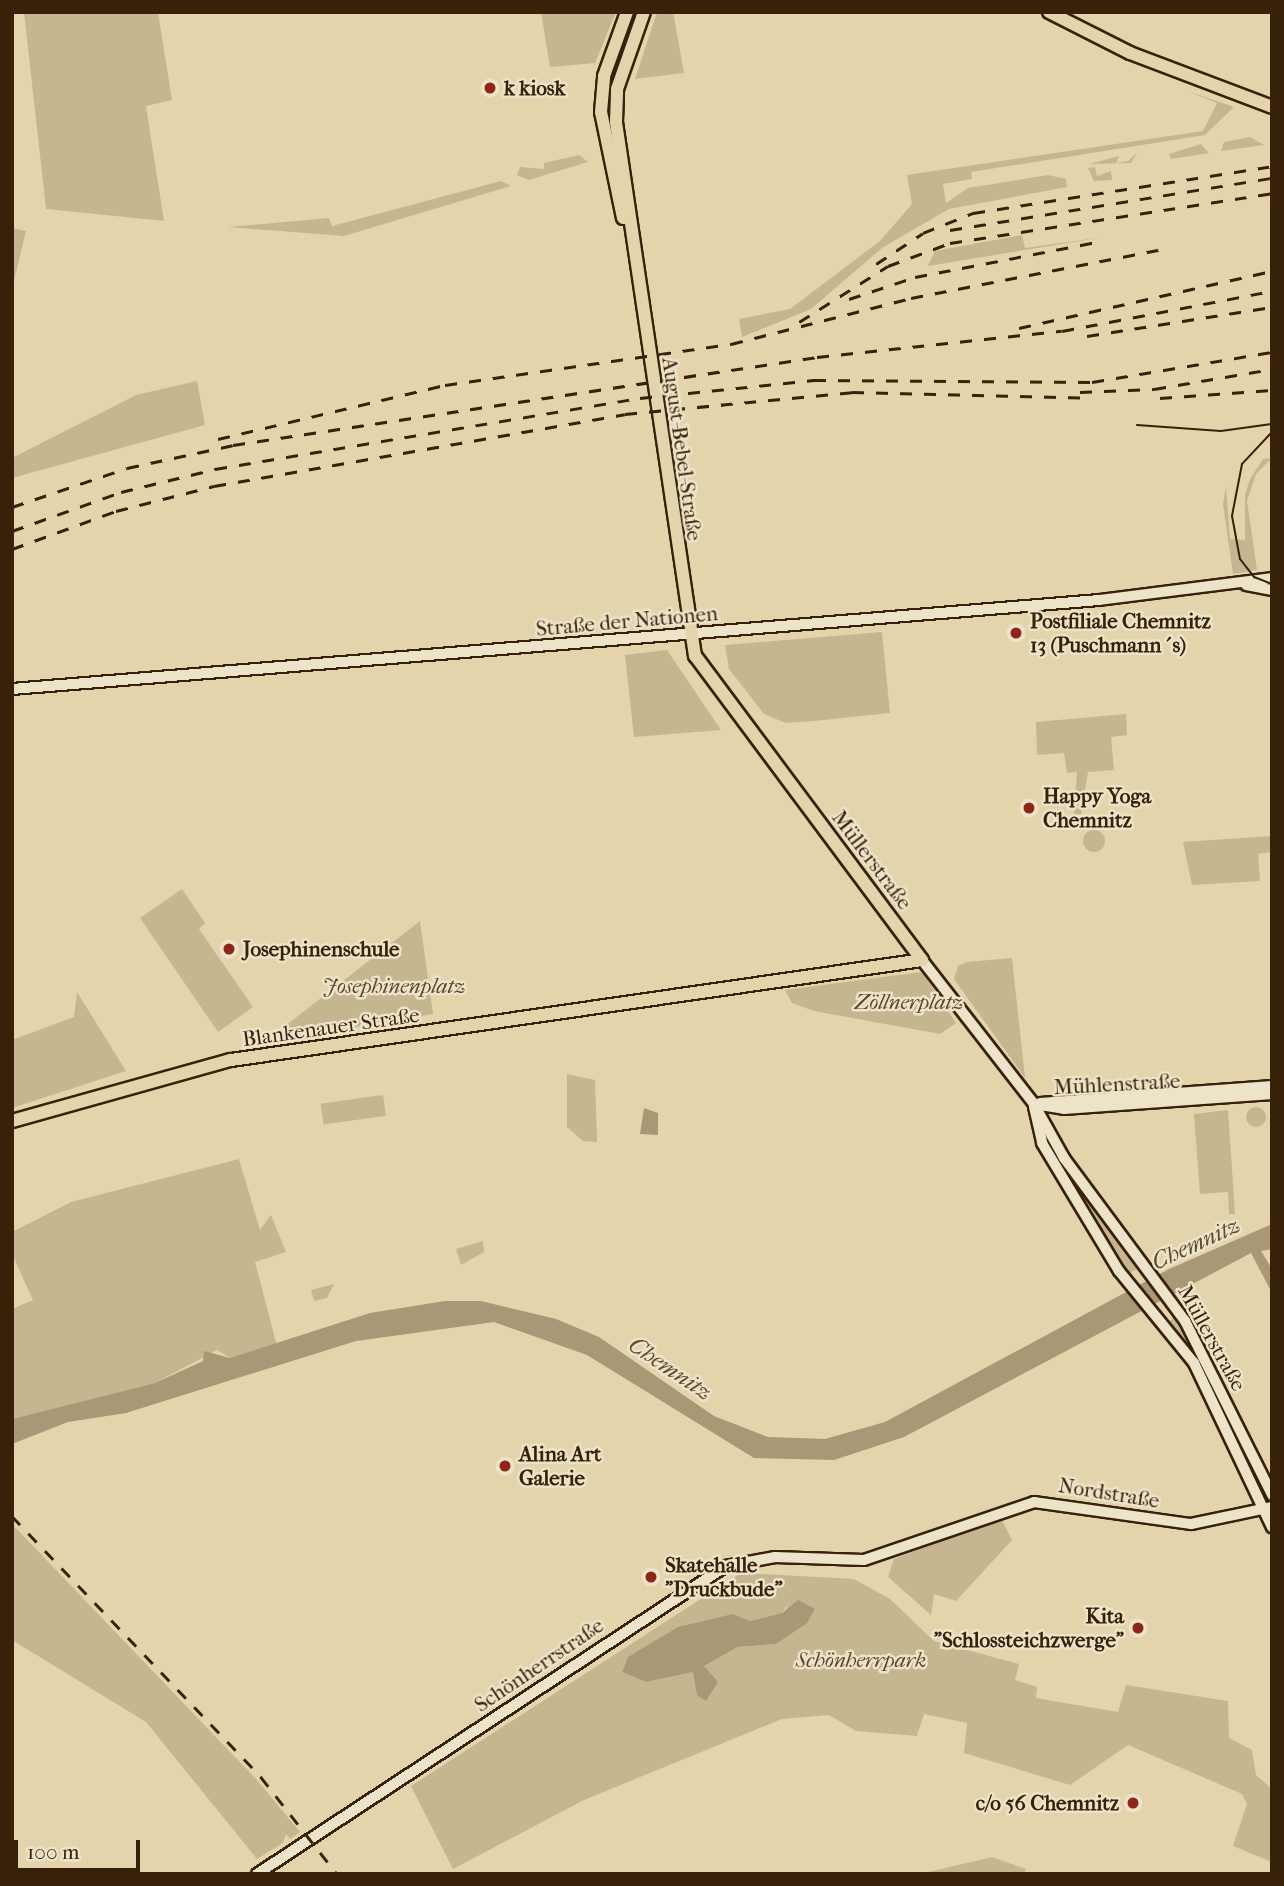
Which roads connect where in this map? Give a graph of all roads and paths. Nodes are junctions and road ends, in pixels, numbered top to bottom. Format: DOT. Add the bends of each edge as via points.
graph roads {
  1 [pos="627,12"];
  2 [pos="643,12"];
  3 [pos="1049,12"];
  4 [pos="1272,107"];
  5 [pos="636,270"];
  6 [pos="1272,578"];
  7 [pos="1246,585"];
  8 [pos="1272,590"];
  9 [pos="690,634"];
  10 [pos="12,690"];
  11 [pos="922,960"];
  12 [pos="1272,1086"];
  13 [pos="1272,1094"];
  14 [pos="1034,1104"];
  15 [pos="12,1121"];
  16 [pos="1272,1495"];
  17 [pos="1267,1508"];
  18 [pos="1272,1527"];
  19 [pos="864,1560"];
  20 [pos="257,1874"];
  1 -- 5 [label="main road, August-Bebel-Straße" via="604,76 601,112"];
  2 -- 5 [label="main road, August-Bebel-Straße" via="615,107"];
  3 -- 4 [label="main road" via="1130,53"];
  5 -- 9 [label="main road, August-Bebel-Straße"];
  6 -- 7 [label="main road, Straße der Nationen"];
  7 -- 8 [label="main road, Straße der Nationen"];
  7 -- 9 [label="main road, Straße der Nationen"];
  9 -- 10 [label="main road, Straße der Nationen"];
  9 -- 11 [label="main road, Müllerstraße" via="709,682"];
  11 -- 14 [label="main road, Müllerstraße"];
  11 -- 15 [label="main road, Blankenauer Straße" via="231,1060"];
  12 -- 14 [label="main road, Mühlenstraße"];
  13 -- 14 [label="main road, Mühlenstraße" via="1064,1109"];
  14 -- 16 [label="main road, Müllerstraße" via="1064,1158 1168,1295"];
  14 -- 17 [label="main road, Müllerstraße" via="1042,1143 1130,1287 1194,1363"];
  17 -- 18 [label="main road, Müllerstraße"];
  17 -- 19 [label="main road, Nordstraße" via="1191,1524 1034,1502"];
  19 -- 20 [label="main road, Schönherrstraße" via="775,1557 726,1566"];
}
